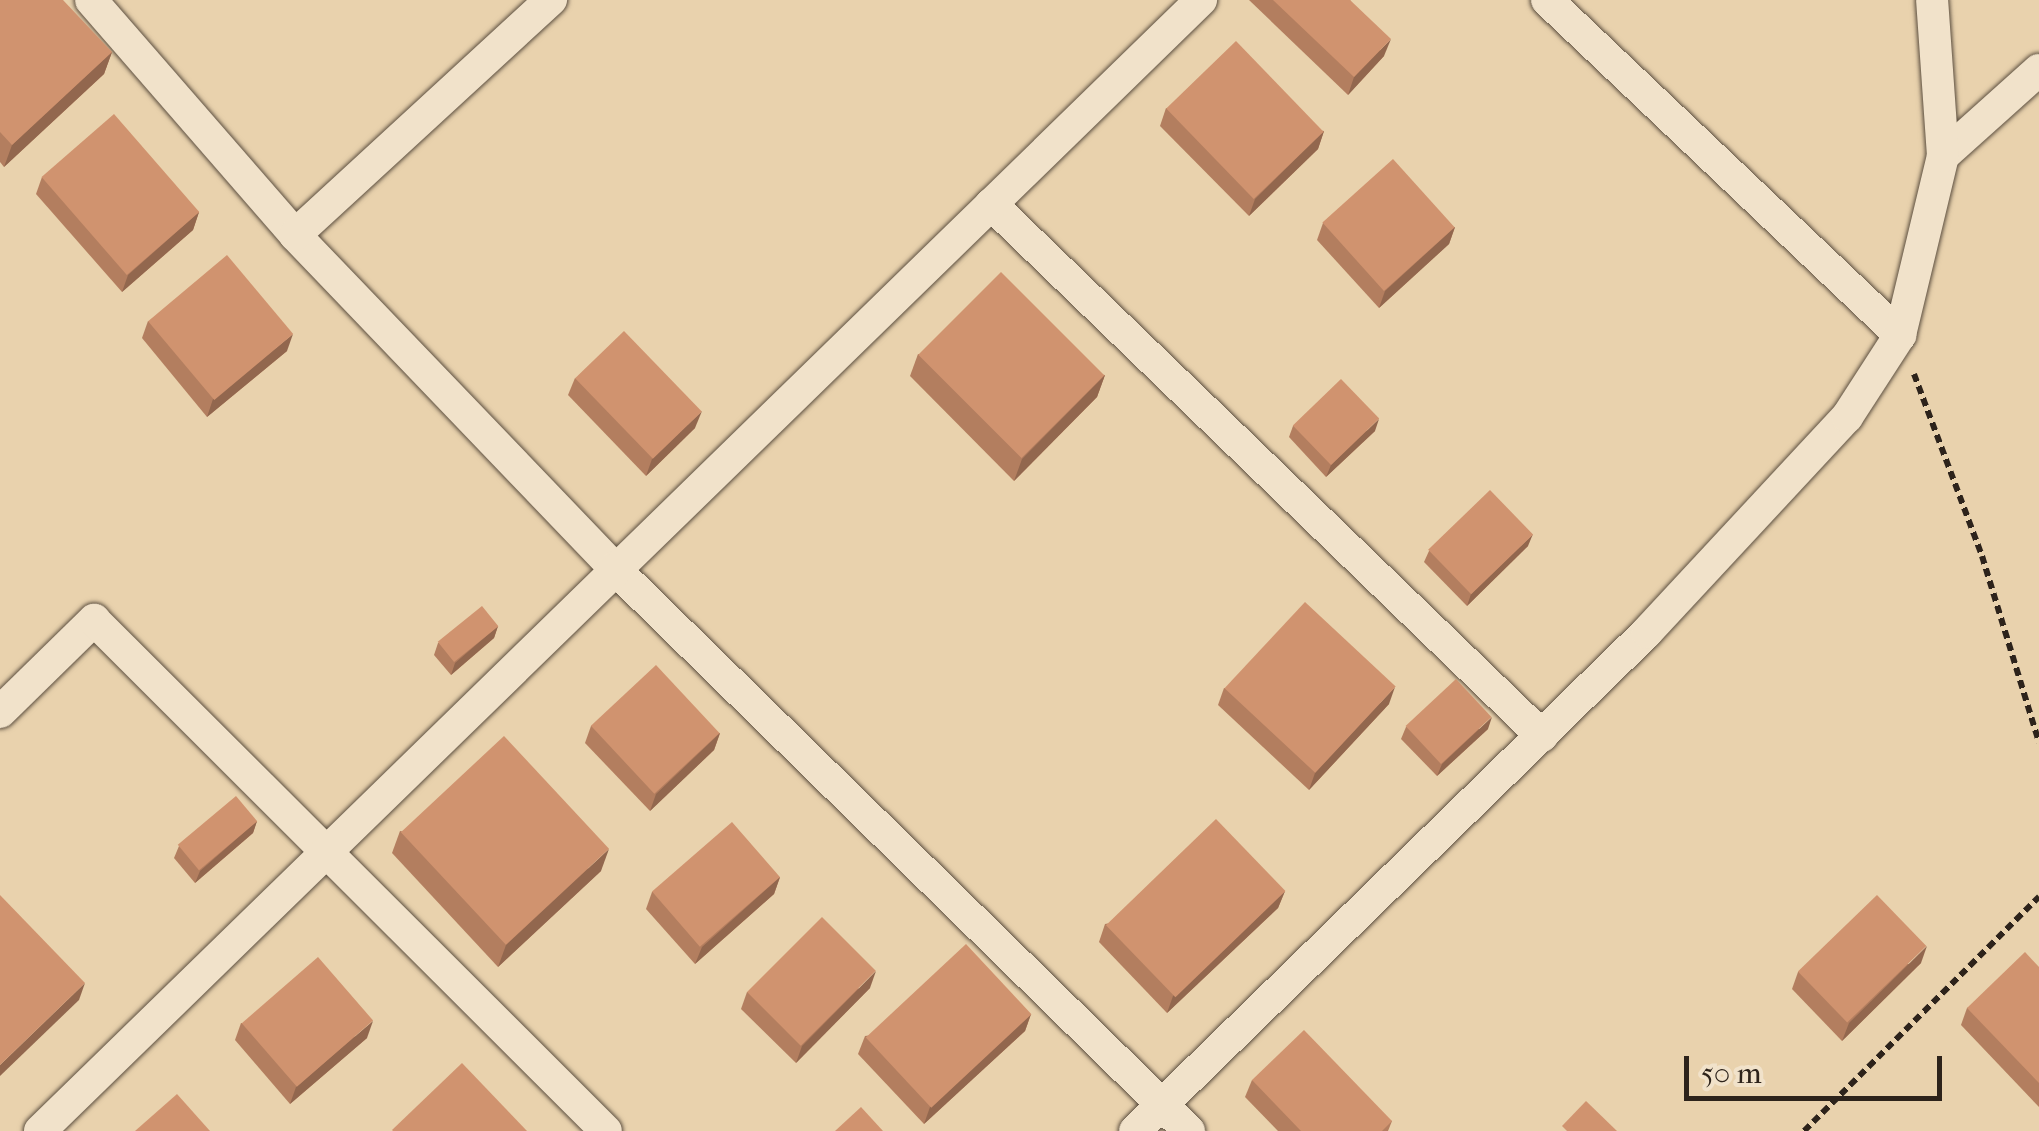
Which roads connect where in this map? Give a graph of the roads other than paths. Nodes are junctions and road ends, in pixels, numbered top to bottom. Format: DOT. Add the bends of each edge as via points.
graph roads {
  1 [pos="91,0"];
  2 [pos="551,0"];
  3 [pos="1201,0"];
  4 [pos="1547,0"];
  5 [pos="1932,0"];
  6 [pos="2039,70"];
  7 [pos="1943,156"];
  8 [pos="992,204"];
  9 [pos="296,235"];
  10 [pos="1900,335"];
  11 [pos="614,568"];
  12 [pos="0,712"];
  13 [pos="1542,736"];
  14 [pos="324,853"];
  15 [pos="1162,1105"];
  16 [pos="40,1131"];
  17 [pos="606,1131"];
  18 [pos="1135,1131"];
  19 [pos="1190,1131"];
  1 -- 9 [label="street"];
  2 -- 9 [label="street"];
  3 -- 8 [label="street"];
  4 -- 10 [label="street"];
  5 -- 7 [label="street"];
  6 -- 7 [label="street"];
  7 -- 10 [label="street"];
  8 -- 11 [label="street"];
  8 -- 13 [label="street"];
  9 -- 11 [label="street"];
  10 -- 13 [label="street" via="1847,417"];
  11 -- 14 [label="street"];
  11 -- 15 [label="street"];
  12 -- 14 [label="street" via="94,620"];
  13 -- 15 [label="street"];
  14 -- 16 [label="street"];
  14 -- 17 [label="street"];
  15 -- 18 [label="street"];
  15 -- 19 [label="street"];
}
